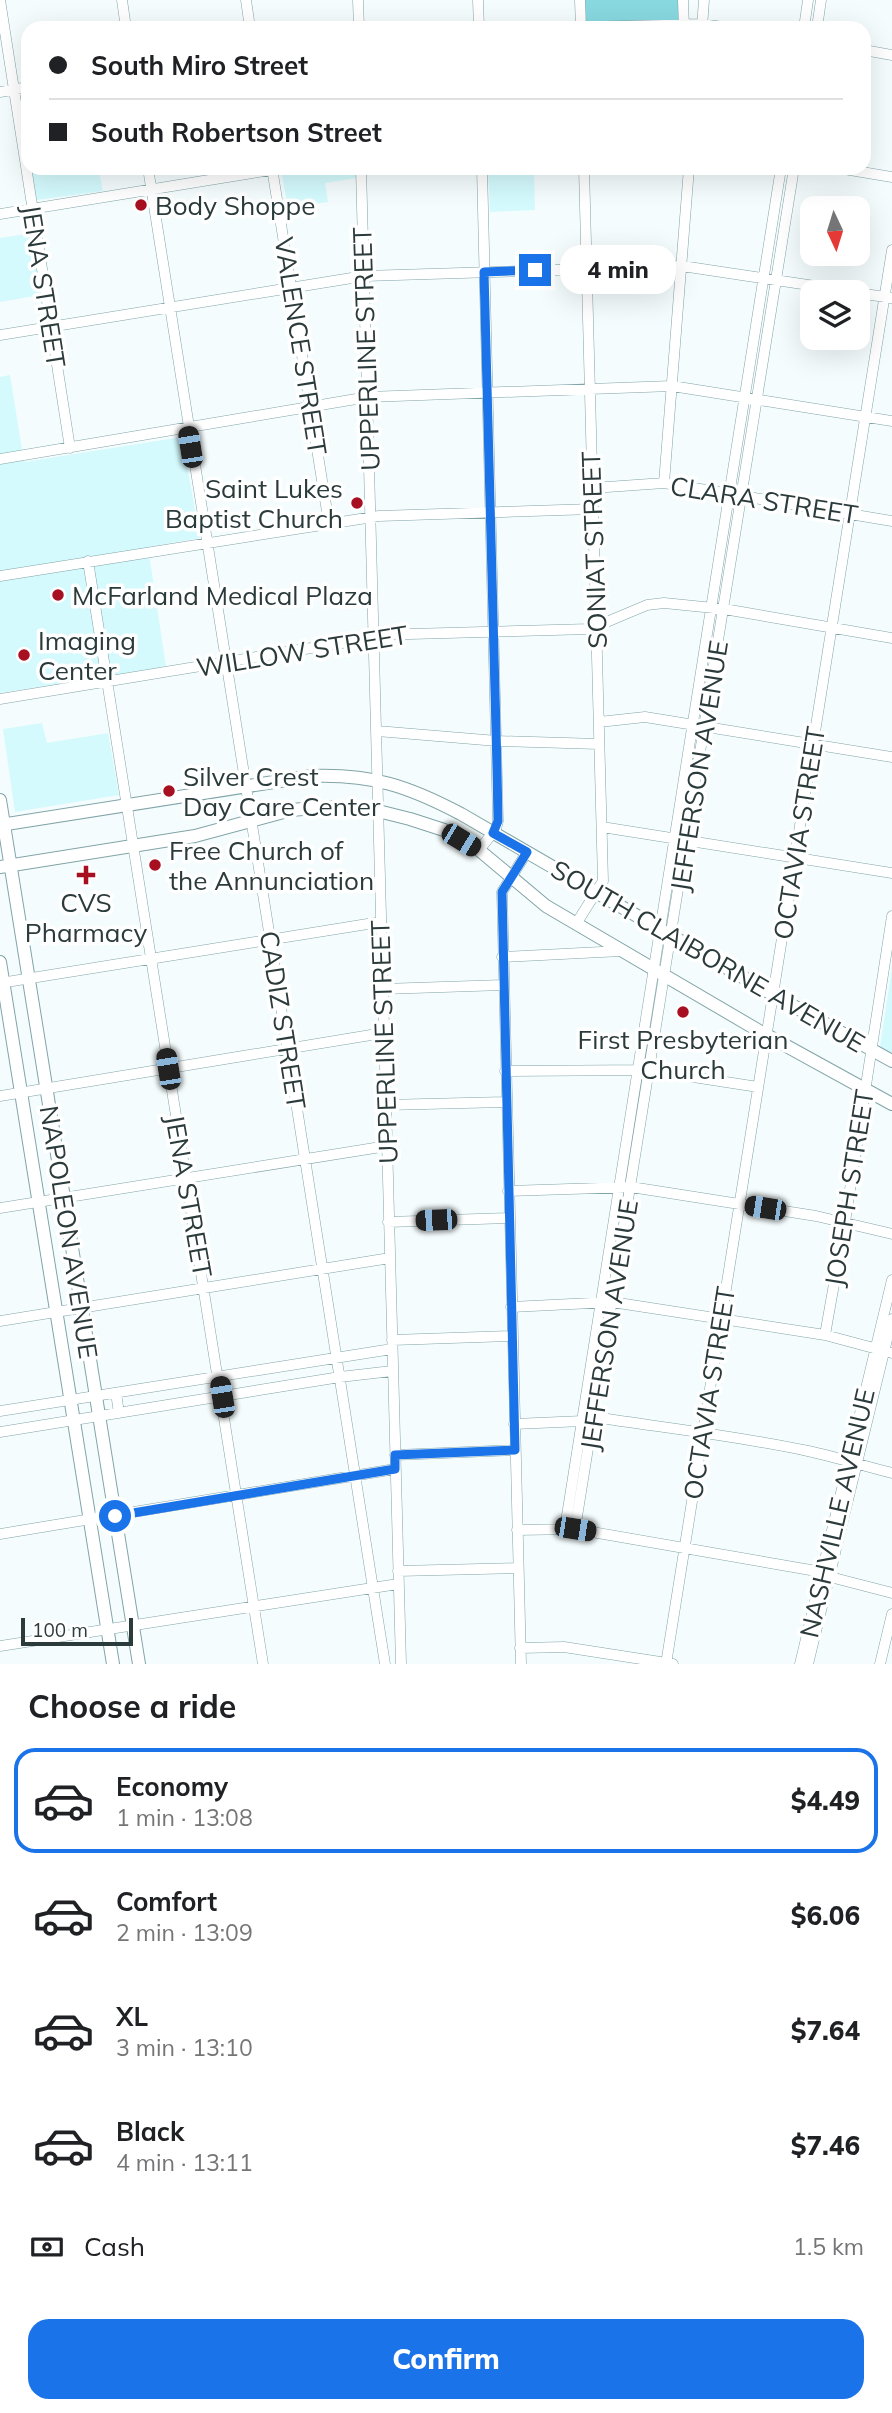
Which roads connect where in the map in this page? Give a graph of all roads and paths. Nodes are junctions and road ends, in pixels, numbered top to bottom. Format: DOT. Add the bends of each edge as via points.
graph roads {
  1 [pos="0,0"];
  2 [pos="122,0"];
  3 [pos="246,0"];
  4 [pos="358,0"];
  5 [pos="478,0"];
  6 [pos="580,0"];
  7 [pos="683,0"];
  8 [pos="704,0"];
  9 [pos="808,0"];
  10 [pos="821,0"];
  11 [pos="125,21"];
  12 [pos="249,21"];
  13 [pos="359,21"];
  14 [pos="479,21"];
  15 [pos="581,21"];
  16 [pos="684,21"];
  17 [pos="702,21"];
  18 [pos="805,21"];
  19 [pos="818,21"];
  20 [pos="871,51"];
  21 [pos="892,55"];
  22 [pos="21,88"];
  23 [pos="12,90"];
  24 [pos="0,92"];
  25 [pos="21,144"];
  26 [pos="871,174"];
  27 [pos="26,175"];
  28 [pos="149,175"];
  29 [pos="240,175"];
  30 [pos="277,175"];
  31 [pos="361,175"];
  32 [pos="482,175"];
  33 [pos="584,175"];
  34 [pos="689,175"];
  35 [pos="779,175"];
  36 [pos="793,175"];
  37 [pos="892,177"];
  38 [pos="151,190"];
  39 [pos="32,209"];
  40 [pos="0,214"];
  41 [pos="892,250"];
  42 [pos="682,267"];
  43 [pos="586,268"];
  44 [pos="484,272"];
  45 [pos="364,276"];
  46 [pos="764,278"];
  47 [pos="777,280"];
  48 [pos="800,283"];
  49 [pos="292,288"];
  50 [pos="870,294"];
  51 [pos="888,297"];
  52 [pos="170,307"];
  53 [pos="50,327"];
  54 [pos="0,335"];
  55 [pos="672,386"];
  56 [pos="590,389"];
  57 [pos="487,393"];
  58 [pos="368,397"];
  59 [pos="745,397"];
  60 [pos="757,399"];
  61 [pos="310,406"];
  62 [pos="866,416"];
  63 [pos="892,421"];
  64 [pos="187,428"];
  65 [pos="70,448"];
  66 [pos="0,459"];
  67 [pos="664,483"];
  68 [pos="593,488"];
  69 [pos="736,495"];
  70 [pos="593,509"];
  71 [pos="490,512"];
  72 [pos="849,513"];
  73 [pos="371,518"];
  74 [pos="892,521"];
  75 [pos="329,524"];
  76 [pos="206,544"];
  77 [pos="88,561"];
  78 [pos="0,576"];
  79 [pos="712,608"];
  80 [pos="724,609"];
  81 [pos="597,625"];
  82 [pos="832,627"];
  83 [pos="494,631"];
  84 [pos="374,635"];
  85 [pos="892,638"];
  86 [pos="226,662"];
  87 [pos="108,682"];
  88 [pos="0,699"];
  89 [pos="598,722"];
  90 [pos="693,724"];
  91 [pos="705,726"];
  92 [pos="377,731"];
  93 [pos="497,741"];
  94 [pos="813,743"];
  95 [pos="599,744"];
  96 [pos="892,757"];
  97 [pos="378,780"];
  98 [pos="245,785"];
  99 [pos="0,800"];
  100 [pos="127,806"];
  101 [pos="378,811"];
  102 [pos="251,821"];
  103 [pos="2,825"];
  104 [pos="602,827"];
  105 [pos="493,833"];
  106 [pos="674,838"];
  107 [pos="687,840"];
  108 [pos="133,846"];
  109 [pos="479,850"];
  110 [pos="527,852"];
  111 [pos="795,858"];
  112 [pos="5,866"];
  113 [pos="892,873"];
  114 [pos="511,877"];
  115 [pos="596,892"];
  116 [pos="892,916"];
  117 [pos="380,922"];
  118 [pos="576,924"];
  119 [pos="659,929"];
  120 [pos="672,937"];
  121 [pos="270,940"];
  122 [pos="621,951"];
  123 [pos="502,957"];
  124 [pos="150,959"];
  125 [pos="0,962"];
  126 [pos="659,973"];
  127 [pos="28,978"];
  128 [pos="2,983"];
  129 [pos="503,985"];
  130 [pos="383,989"];
  131 [pos="772,995"];
  132 [pos="383,1033"];
  133 [pos="767,1035"];
  134 [pos="288,1049"];
  135 [pos="871,1049"];
  136 [pos="892,1061"];
  137 [pos="168,1069"];
  138 [pos="643,1070"];
  139 [pos="505,1071"];
  140 [pos="758,1087"];
  141 [pos="46,1088"];
  142 [pos="865,1090"];
  143 [pos="21,1093"];
  144 [pos="0,1096"];
  145 [pos="505,1102"];
  146 [pos="892,1104"];
  147 [pos="385,1105"];
  148 [pos="387,1146"];
  149 [pos="307,1160"];
  150 [pos="186,1178"];
  151 [pos="631,1187"];
  152 [pos="619,1188"];
  153 [pos="508,1191"];
  154 [pos="64,1198"];
  155 [pos="38,1202"];
  156 [pos="740,1204"];
  157 [pos="0,1208"];
  158 [pos="509,1218"];
  159 [pos="388,1222"];
  160 [pos="845,1222"];
  161 [pos="892,1234"];
  162 [pos="390,1258"];
  163 [pos="323,1268"];
  164 [pos="892,1280"];
  165 [pos="205,1288"];
  166 [pos="612,1302"];
  167 [pos="601,1304"];
  168 [pos="511,1307"];
  169 [pos="81,1308"];
  170 [pos="56,1312"];
  171 [pos="721,1319"];
  172 [pos="892,1319"];
  173 [pos="0,1321"];
  174 [pos="825,1335"];
  175 [pos="511,1336"];
  176 [pos="392,1344"];
  177 [pos="884,1351"];
  178 [pos="337,1356"];
  179 [pos="393,1371"];
  180 [pos="219,1377"];
  181 [pos="340,1377"];
  182 [pos="116,1393"];
  183 [pos="95,1396"];
  184 [pos="222,1397"];
  185 [pos="70,1400"];
  186 [pos="0,1411"];
  187 [pos="119,1413"];
  188 [pos="99,1416"];
  189 [pos="594,1417"];
  190 [pos="74,1420"];
  191 [pos="583,1421"];
  192 [pos="514,1424"];
  193 [pos="0,1432"];
  194 [pos="704,1433"];
  195 [pos="515,1450"];
  196 [pos="395,1455"];
  197 [pos="852,1463"];
  198 [pos="395,1469"];
  199 [pos="892,1473"];
  200 [pos="356,1475"];
  201 [pos="237,1496"];
  202 [pos="115,1516"];
  203 [pos="89,1520"];
  204 [pos="570,1529"];
  205 [pos="517,1530"];
  206 [pos="0,1534"];
  207 [pos="684,1548"];
  208 [pos="517,1568"];
  209 [pos="398,1571"];
  210 [pos="826,1574"];
  211 [pos="398,1584"];
  212 [pos="372,1587"];
  213 [pos="892,1593"];
  214 [pos="254,1605"];
  215 [pos="892,1614"];
  216 [pos="132,1625"];
  217 [pos="107,1630"];
  218 [pos="0,1646"];
  219 [pos="520,1648"];
  220 [pos="113,1664"];
  221 [pos="139,1664"];
  222 [pos="264,1664"];
  223 [pos="385,1664"];
  224 [pos="401,1664"];
  225 [pos="521,1664"];
  226 [pos="668,1664"];
  227 [pos="800,1664"];
  228 [pos="808,1664"];
  229 [pos="880,1664"];
  1 -- 23 [label="street, JENA STREET"];
  2 -- 11 [label="street"];
  3 -- 12 [label="street"];
  4 -- 13 [label="street"];
  5 -- 14 [label="street"];
  6 -- 15 [label="street"];
  7 -- 16 [label="street"];
  8 -- 17 [label="street"];
  9 -- 18 [label="street"];
  10 -- 19 [label="street"];
  20 -- 21 [label="street"];
  22 -- 23 [label="street"];
  23 -- 24 [label="street"];
  23 -- 25 [label="street, JENA STREET"];
  26 -- 37 [label="street"];
  27 -- 39 [label="street, JENA STREET"];
  28 -- 38 [label="street, CADIZ STREET"];
  29 -- 38 [label="street"];
  30 -- 49 [label="street, VALENCE STREET"];
  31 -- 45 [label="street, UPPERLINE STREET"];
  32 -- 44 [label="street"];
  33 -- 43 [label="street, SONIAT STREET"];
  34 -- 42 [label="street"];
  35 -- 46 [label="street, JEFFERSON AVENUE"];
  36 -- 47 [label="street, JEFFERSON AVENUE"];
  38 -- 39 [label="street"];
  38 -- 52 [label="street, CADIZ STREET"];
  39 -- 40 [label="street"];
  39 -- 53 [label="street, JENA STREET"];
  41 -- 51 [label="street, OCTAVIA STREET"];
  42 -- 43 [label="street"];
  42 -- 46 [label="street"];
  42 -- 55 [label="street"];
  43 -- 44 [label="street"];
  43 -- 56 [label="street, SONIAT STREET"];
  44 -- 45 [label="street"];
  44 -- 57 [label="street"];
  45 -- 49 [label="street"];
  45 -- 58 [label="street, UPPERLINE STREET"];
  46 -- 47 [label="street"];
  46 -- 59 [label="street, JEFFERSON AVENUE"];
  47 -- 48 [label="street"];
  47 -- 60 [label="street, JEFFERSON AVENUE"];
  49 -- 52 [label="street"];
  49 -- 61 [label="street, VALENCE STREET"];
  50 -- 51 [label="street"];
  51 -- 62 [label="street, OCTAVIA STREET"];
  52 -- 53 [label="street"];
  52 -- 64 [label="street, CADIZ STREET"];
  53 -- 54 [label="street"];
  53 -- 65 [label="street, JENA STREET"];
  55 -- 56 [label="street"];
  55 -- 59 [label="street"];
  55 -- 67 [label="street"];
  56 -- 57 [label="street"];
  56 -- 68 [label="street, SONIAT STREET"];
  57 -- 58 [label="street"];
  57 -- 71 [label="street"];
  58 -- 61 [label="street"];
  58 -- 73 [label="street, UPPERLINE STREET"];
  59 -- 60 [label="street"];
  59 -- 69 [label="street, JEFFERSON AVENUE"];
  60 -- 62 [label="street"];
  60 -- 69 [label="street, JEFFERSON AVENUE"];
  61 -- 64 [label="street"];
  61 -- 75 [label="street, VALENCE STREET"];
  62 -- 63 [label="street"];
  62 -- 72 [label="street, OCTAVIA STREET"];
  64 -- 65 [label="street"];
  64 -- 76 [label="street, CADIZ STREET"];
  65 -- 66 [label="street"];
  67 -- 68 [label="street, CLARA STREET"];
  67 -- 69 [label="street, CLARA STREET"];
  68 -- 70 [label="street, SONIAT STREET"];
  69 -- 72 [label="street, CLARA STREET"];
  69 -- 79 [label="street, JEFFERSON AVENUE"];
  69 -- 80 [label="street, JEFFERSON AVENUE"];
  70 -- 71 [label="street"];
  70 -- 81 [label="street, SONIAT STREET"];
  71 -- 73 [label="street"];
  71 -- 83 [label="street"];
  72 -- 74 [label="street, CLARA STREET"];
  72 -- 82 [label="street, OCTAVIA STREET"];
  73 -- 75 [label="street"];
  73 -- 84 [label="street, UPPERLINE STREET"];
  75 -- 76 [label="street"];
  76 -- 77 [label="street"];
  76 -- 86 [label="street, CADIZ STREET"];
  77 -- 78 [label="street"];
  77 -- 87 [label="street, JENA STREET"];
  79 -- 80 [label="street, WILLOW STREET"];
  79 -- 81 [label="street, WILLOW STREET" via="647,605"];
  79 -- 90 [label="street, JEFFERSON AVENUE"];
  80 -- 82 [label="street, WILLOW STREET"];
  80 -- 91 [label="street, JEFFERSON AVENUE"];
  81 -- 83 [label="street, WILLOW STREET" via="590,629"];
  81 -- 89 [label="street, SONIAT STREET"];
  82 -- 85 [label="street, WILLOW STREET"];
  82 -- 94 [label="street, OCTAVIA STREET"];
  83 -- 84 [label="street, WILLOW STREET"];
  83 -- 93 [label="street"];
  84 -- 86 [label="street, WILLOW STREET"];
  84 -- 92 [label="street, UPPERLINE STREET"];
  86 -- 87 [label="street, WILLOW STREET"];
  86 -- 98 [label="street, CADIZ STREET"];
  87 -- 88 [label="street, WILLOW STREET"];
  87 -- 100 [label="street, JENA STREET"];
  89 -- 90 [label="street" via="635,716"];
  89 -- 95 [label="street, SONIAT STREET"];
  90 -- 91 [label="street"];
  90 -- 106 [label="street, JEFFERSON AVENUE"];
  91 -- 94 [label="street"];
  91 -- 107 [label="street, JEFFERSON AVENUE"];
  92 -- 93 [label="street"];
  92 -- 97 [label="street, UPPERLINE STREET"];
  93 -- 95 [label="street"];
  93 -- 105 [label="street" via="498,821"];
  94 -- 96 [label="street"];
  94 -- 111 [label="street, OCTAVIA STREET"];
  95 -- 104 [label="street, SONIAT STREET"];
  97 -- 98 [label="main road, SOUTH CLAIBORNE AVENUE" via="312,776"];
  97 -- 101 [label="street, UPPERLINE STREET"];
  97 -- 105 [label="main road, SOUTH CLAIBORNE AVENUE" via="420,793"];
  98 -- 100 [label="main road, SOUTH CLAIBORNE AVENUE"];
  98 -- 102 [label="street, CADIZ STREET"];
  99 -- 103 [label="main road, NAPOLEON AVENUE"];
  100 -- 103 [label="main road, SOUTH CLAIBORNE AVENUE"];
  100 -- 108 [label="street, JENA STREET"];
  101 -- 102 [label="main road, SOUTH CLAIBORNE AVENUE" via="327,807 291,810"];
  101 -- 109 [label="main road, SOUTH CLAIBORNE AVENUE" via="444,830"];
  101 -- 117 [label="street, UPPERLINE STREET"];
  102 -- 108 [label="main road, SOUTH CLAIBORNE AVENUE"];
  102 -- 121 [label="street, CADIZ STREET"];
  103 -- 112 [label="main road, NAPOLEON AVENUE"];
  104 -- 106 [label="street"];
  104 -- 115 [label="street, SONIAT STREET" via="603,881"];
  105 -- 109 [label="street"];
  105 -- 110 [label="main road, SOUTH CLAIBORNE AVENUE"];
  106 -- 107 [label="street"];
  106 -- 119 [label="street, JEFFERSON AVENUE"];
  107 -- 111 [label="street"];
  107 -- 120 [label="street, JEFFERSON AVENUE"];
  108 -- 112 [label="main road, SOUTH CLAIBORNE AVENUE"];
  108 -- 124 [label="street, JENA STREET"];
  109 -- 114 [label="main road, SOUTH CLAIBORNE AVENUE"];
  110 -- 114 [label="street"];
  110 -- 115 [label="main road, SOUTH CLAIBORNE AVENUE"];
  111 -- 113 [label="street"];
  111 -- 131 [label="street, OCTAVIA STREET"];
  112 -- 127 [label="main road, NAPOLEON AVENUE"];
  114 -- 118 [label="main road, SOUTH CLAIBORNE AVENUE"];
  114 -- 123 [label="street" via="502,892"];
  115 -- 118 [label="street, SONIAT STREET"];
  115 -- 119 [label="main road, SOUTH CLAIBORNE AVENUE"];
  116 -- 135 [label="street, JOSEPH STREET"];
  117 -- 121 [label="street"];
  117 -- 130 [label="street, UPPERLINE STREET"];
  118 -- 122 [label="main road, SOUTH CLAIBORNE AVENUE"];
  119 -- 120 [label="main road, SOUTH CLAIBORNE AVENUE"];
  119 -- 126 [label="street, JEFFERSON AVENUE"];
  120 -- 126 [label="street, JEFFERSON AVENUE"];
  120 -- 131 [label="main road, SOUTH CLAIBORNE AVENUE"];
  121 -- 124 [label="street"];
  121 -- 134 [label="street, CADIZ STREET"];
  122 -- 123 [label="street"];
  122 -- 126 [label="main road, SOUTH CLAIBORNE AVENUE"];
  123 -- 129 [label="street"];
  124 -- 127 [label="street"];
  124 -- 137 [label="street, JENA STREET"];
  125 -- 128 [label="main road, NAPOLEON AVENUE"];
  126 -- 133 [label="main road, SOUTH CLAIBORNE AVENUE"];
  126 -- 138 [label="street, JEFFERSON AVENUE"];
  127 -- 128 [label="street"];
  127 -- 141 [label="main road, NAPOLEON AVENUE"];
  128 -- 143 [label="main road, NAPOLEON AVENUE"];
  129 -- 130 [label="street"];
  129 -- 139 [label="street"];
  130 -- 132 [label="street, UPPERLINE STREET"];
  131 -- 133 [label="street, OCTAVIA STREET"];
  131 -- 135 [label="main road, SOUTH CLAIBORNE AVENUE"];
  132 -- 134 [label="street"];
  132 -- 147 [label="street, UPPERLINE STREET"];
  133 -- 140 [label="street, OCTAVIA STREET"];
  133 -- 142 [label="main road, SOUTH CLAIBORNE AVENUE"];
  134 -- 137 [label="street"];
  134 -- 149 [label="street, CADIZ STREET"];
  135 -- 136 [label="main road, SOUTH CLAIBORNE AVENUE"];
  135 -- 142 [label="street, JOSEPH STREET"];
  137 -- 141 [label="street"];
  137 -- 150 [label="street, JENA STREET"];
  138 -- 139 [label="street"];
  138 -- 140 [label="street"];
  138 -- 151 [label="street, JEFFERSON AVENUE"];
  138 -- 152 [label="street, JEFFERSON AVENUE"];
  139 -- 145 [label="street"];
  140 -- 156 [label="street, OCTAVIA STREET"];
  141 -- 143 [label="street"];
  141 -- 154 [label="main road, NAPOLEON AVENUE"];
  142 -- 146 [label="main road, SOUTH CLAIBORNE AVENUE"];
  142 -- 160 [label="street, JOSEPH STREET"];
  143 -- 144 [label="street"];
  143 -- 155 [label="main road, NAPOLEON AVENUE"];
  145 -- 147 [label="street"];
  145 -- 153 [label="street"];
  147 -- 148 [label="street, UPPERLINE STREET"];
  148 -- 149 [label="street"];
  148 -- 159 [label="street, UPPERLINE STREET"];
  149 -- 150 [label="street"];
  149 -- 163 [label="street, CADIZ STREET"];
  150 -- 154 [label="street"];
  150 -- 165 [label="street, JENA STREET"];
  151 -- 152 [label="street"];
  151 -- 156 [label="street"];
  151 -- 166 [label="street, JEFFERSON AVENUE"];
  152 -- 153 [label="street"];
  152 -- 167 [label="street, JEFFERSON AVENUE"];
  153 -- 158 [label="street"];
  154 -- 155 [label="street"];
  154 -- 169 [label="main road, NAPOLEON AVENUE"];
  155 -- 157 [label="street"];
  155 -- 170 [label="main road, NAPOLEON AVENUE"];
  156 -- 160 [label="street"];
  156 -- 171 [label="street, OCTAVIA STREET"];
  158 -- 159 [label="street"];
  158 -- 168 [label="street"];
  159 -- 162 [label="street, UPPERLINE STREET"];
  160 -- 161 [label="street"];
  160 -- 174 [label="street, JOSEPH STREET"];
  162 -- 163 [label="street"];
  162 -- 176 [label="street, UPPERLINE STREET"];
  163 -- 165 [label="street"];
  163 -- 178 [label="street, CADIZ STREET"];
  164 -- 177 [label="street, NASHVILLE AVENUE"];
  165 -- 169 [label="street"];
  165 -- 180 [label="street, JENA STREET"];
  166 -- 167 [label="street"];
  166 -- 171 [label="street"];
  166 -- 189 [label="street, JEFFERSON AVENUE"];
  167 -- 168 [label="street"];
  167 -- 191 [label="street, JEFFERSON AVENUE"];
  168 -- 175 [label="street"];
  169 -- 170 [label="street"];
  169 -- 183 [label="main road, NAPOLEON AVENUE"];
  170 -- 173 [label="street"];
  170 -- 185 [label="main road, NAPOLEON AVENUE"];
  171 -- 174 [label="street"];
  171 -- 194 [label="street, OCTAVIA STREET"];
  172 -- 177 [label="street, NASHVILLE AVENUE"];
  174 -- 177 [label="street"];
  175 -- 176 [label="street"];
  175 -- 192 [label="street"];
  176 -- 178 [label="street"];
  176 -- 179 [label="street, UPPERLINE STREET"];
  177 -- 197 [label="street, NASHVILLE AVENUE"];
  178 -- 180 [label="street"];
  178 -- 181 [label="street, CADIZ STREET"];
  179 -- 181 [label="street"];
  179 -- 196 [label="street, UPPERLINE STREET"];
  180 -- 182 [label="street"];
  180 -- 184 [label="street, JENA STREET"];
  181 -- 184 [label="street"];
  181 -- 200 [label="street, CADIZ STREET"];
  182 -- 183 [label="street"];
  182 -- 187 [label="street"];
  183 -- 185 [label="street"];
  183 -- 188 [label="main road, NAPOLEON AVENUE"];
  184 -- 187 [label="street"];
  184 -- 201 [label="street, JENA STREET"];
  185 -- 186 [label="street"];
  185 -- 190 [label="main road, NAPOLEON AVENUE"];
  187 -- 188 [label="street"];
  188 -- 190 [label="street"];
  188 -- 202 [label="main road, NAPOLEON AVENUE"];
  189 -- 191 [label="street"];
  189 -- 194 [label="street"];
  189 -- 204 [label="street, JEFFERSON AVENUE"];
  190 -- 193 [label="street"];
  190 -- 203 [label="main road, NAPOLEON AVENUE"];
  191 -- 192 [label="street"];
  191 -- 204 [label="street, JEFFERSON AVENUE"];
  192 -- 195 [label="street"];
  194 -- 197 [label="street"];
  194 -- 207 [label="street, OCTAVIA STREET"];
  195 -- 196 [label="street"];
  195 -- 205 [label="street"];
  196 -- 198 [label="street, UPPERLINE STREET"];
  197 -- 199 [label="street"];
  197 -- 210 [label="street, NASHVILLE AVENUE"];
  198 -- 200 [label="street"];
  198 -- 209 [label="street, UPPERLINE STREET"];
  200 -- 201 [label="street"];
  200 -- 212 [label="street, CADIZ STREET"];
  201 -- 202 [label="street"];
  201 -- 214 [label="street, JENA STREET"];
  202 -- 203 [label="street"];
  202 -- 216 [label="main road, NAPOLEON AVENUE"];
  203 -- 206 [label="street"];
  203 -- 217 [label="main road, NAPOLEON AVENUE"];
  204 -- 205 [label="street"];
  204 -- 207 [label="street"];
  205 -- 208 [label="street"];
  207 -- 210 [label="street"];
  207 -- 226 [label="street, OCTAVIA STREET"];
  208 -- 209 [label="street"];
  208 -- 219 [label="street"];
  209 -- 211 [label="street, UPPERLINE STREET"];
  210 -- 213 [label="street"];
  210 -- 227 [label="street, NASHVILLE AVENUE"];
  210 -- 228 [label="street, NASHVILLE AVENUE"];
  211 -- 212 [label="street"];
  211 -- 224 [label="street, UPPERLINE STREET"];
  212 -- 214 [label="street"];
  212 -- 223 [label="street, CADIZ STREET"];
  214 -- 216 [label="street"];
  214 -- 222 [label="street, JENA STREET"];
  215 -- 229 [label="street"];
  216 -- 217 [label="street"];
  216 -- 221 [label="main road, NAPOLEON AVENUE"];
  217 -- 218 [label="street"];
  217 -- 220 [label="main road, NAPOLEON AVENUE"];
  219 -- 225 [label="street"];
  219 -- 226 [label="street" via="564,1647"];
}
